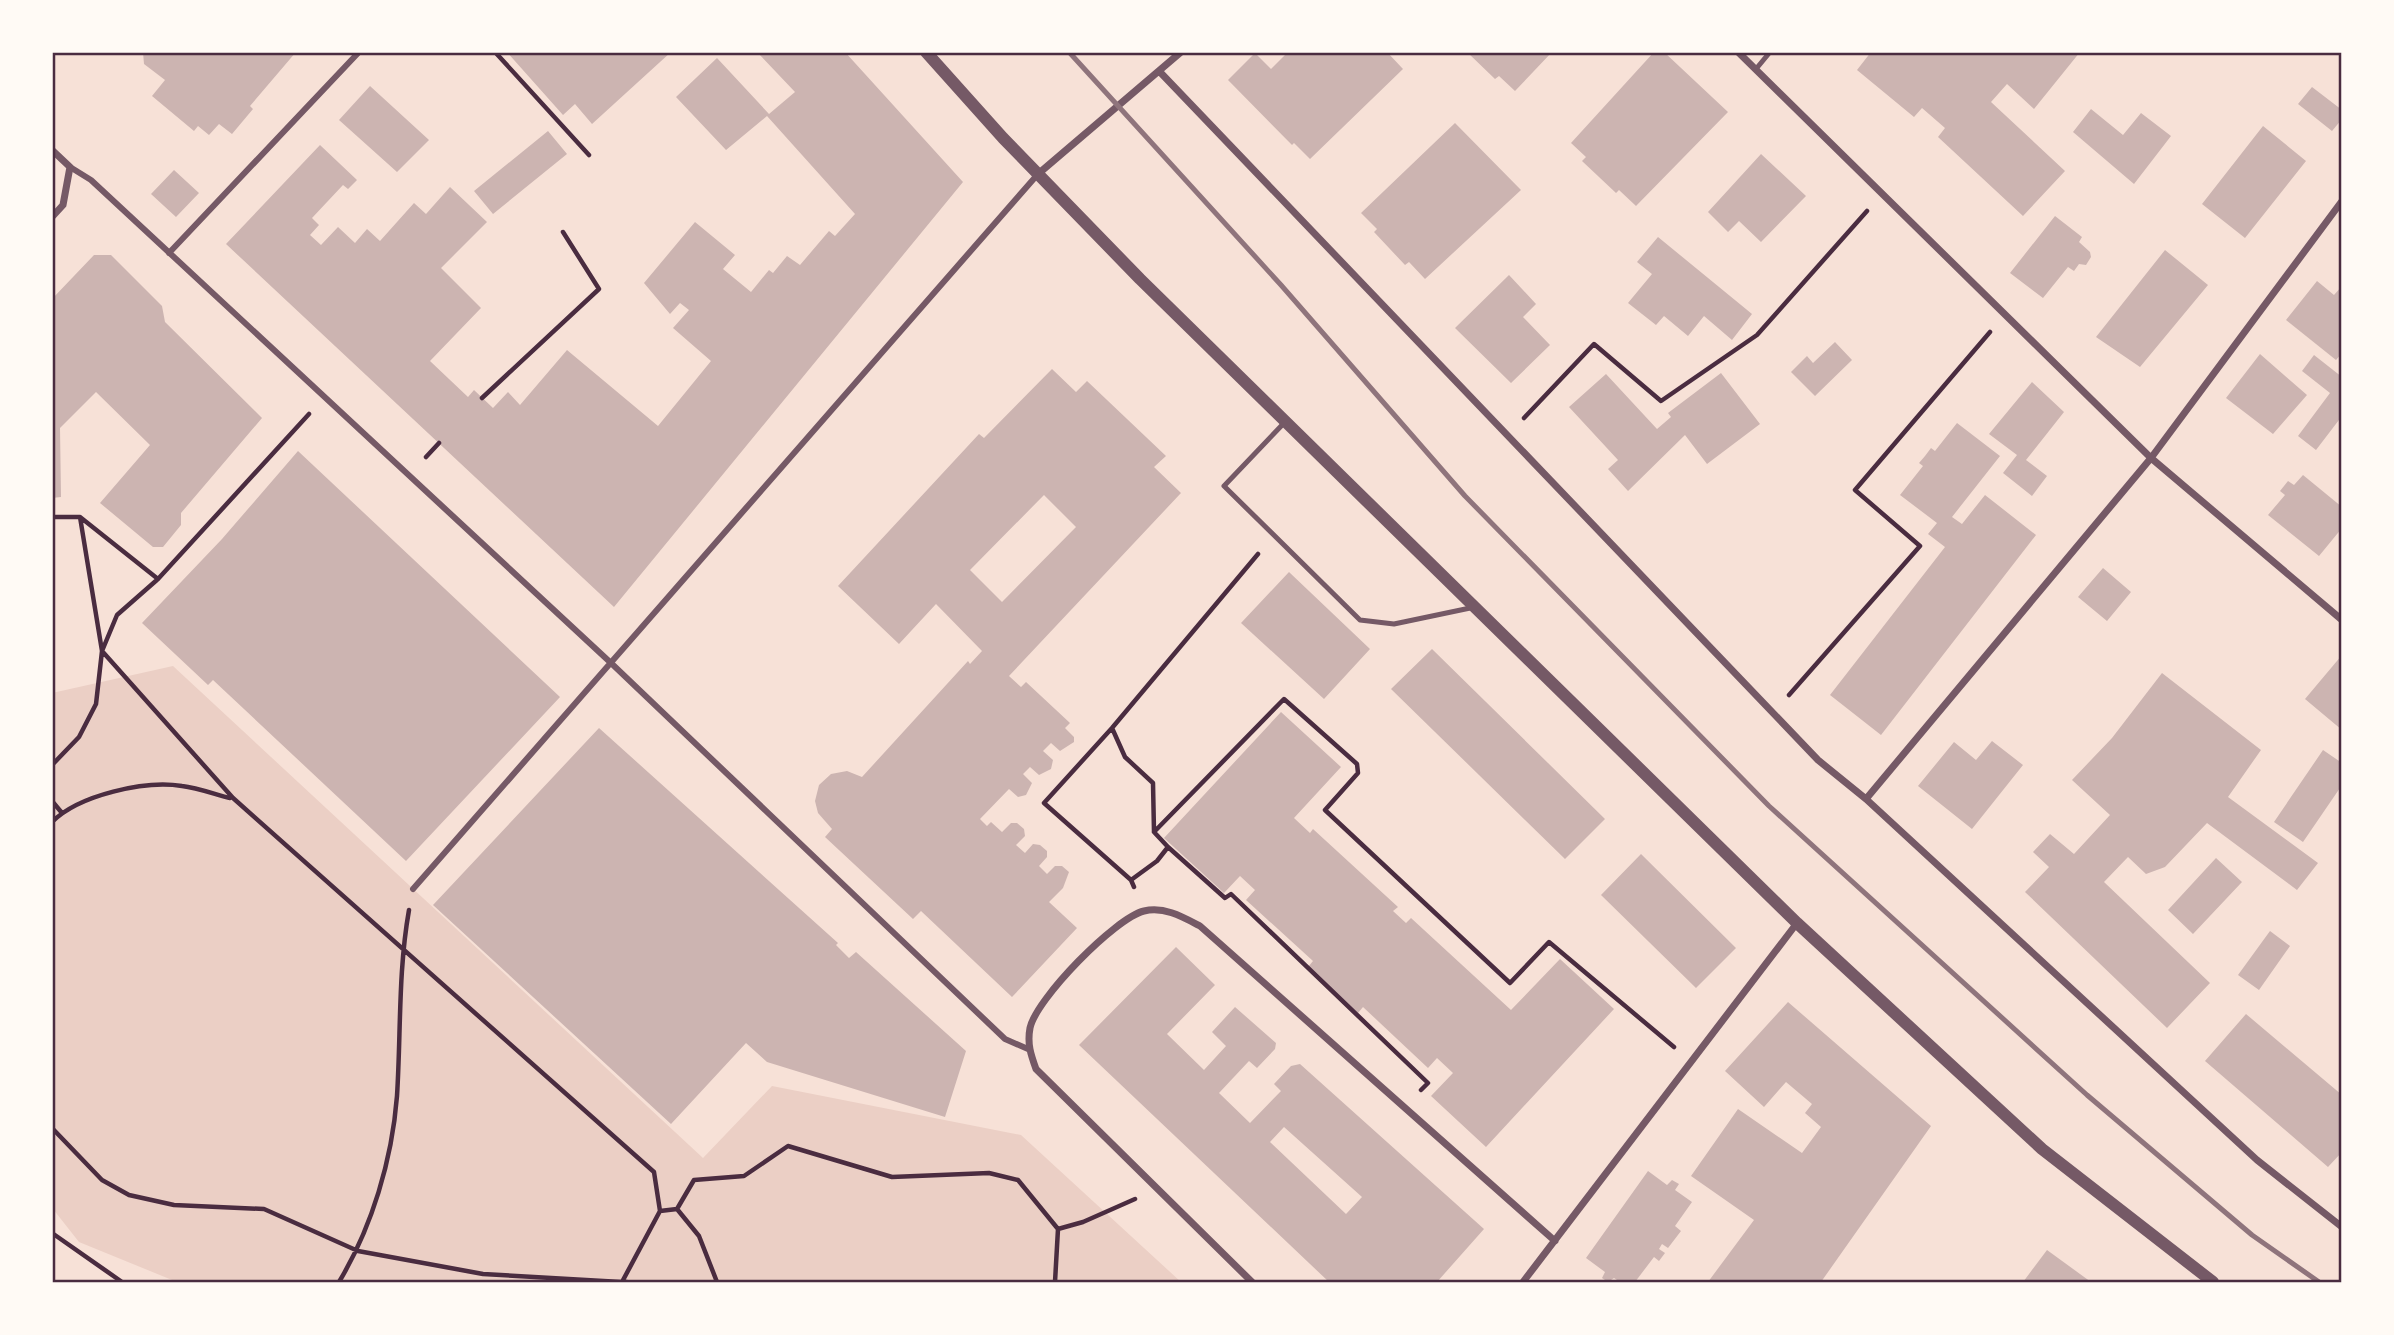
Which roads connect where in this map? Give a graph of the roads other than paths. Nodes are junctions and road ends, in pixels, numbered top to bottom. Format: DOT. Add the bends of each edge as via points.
graph roads {
  1 [pos="926,52"];
  2 [pos="1181,52"];
  3 [pos="1738,52"];
  4 [pos="1770,52"];
  5 [pos="355,54"];
  6 [pos="1756,69"];
  7 [pos="1159,71"];
  8 [pos="52,150"];
  9 [pos="70,167"];
  10 [pos="1038,174"];
  11 [pos="2342,201"];
  12 [pos="52,217"];
  13 [pos="169,253"];
  14 [pos="1287,420"];
  15 [pos="2151,458"];
  16 [pos="1477,607"];
  17 [pos="2342,620"];
  18 [pos="611,663"];
  19 [pos="1866,799"];
  20 [pos="413,889"];
  21 [pos="1797,923"];
  22 [pos="1028,1049"];
  23 [pos="2342,1227"];
  24 [pos="1555,1241"];
  25 [pos="1252,1283"];
  26 [pos="1523,1283"];
  27 [pos="2213,1283"];
  1 -- 10 [label="street"];
  2 -- 7 [label="street"];
  3 -- 6 [label="street"];
  4 -- 6 [label="lane"];
  5 -- 13 [label="street"];
  6 -- 15 [label="street"];
  7 -- 10 [label="street"];
  7 -- 19 [label="street" via="1772,715"];
  8 -- 9 [label="street"];
  9 -- 12 [label="street" via="64,205"];
  9 -- 13 [label="street" via="91,180"];
  10 -- 14 [label="street"];
  10 -- 18 [label="street"];
  11 -- 15 [label="street"];
  13 -- 18 [label="street"];
  14 -- 16 [label="street"];
  14 -- 16 [label="lane" via="1224,486 1360,620 1394,624"];
  15 -- 17 [label="street"];
  15 -- 19 [label="street"];
  16 -- 21 [label="street"];
  18 -- 20 [label="street"];
  18 -- 22 [label="street" via="1005,1039"];
  19 -- 23 [label="street" via="2247,1151"];
  21 -- 24 [label="street"];
  21 -- 27 [label="street" via="2042,1149"];
  22 -- 24 [label="street" via="1030,1025 1043,1002 1110,931 1144,911 1172,912 1200,926"];
  22 -- 25 [label="street" via="1036,1069"];
  24 -- 26 [label="street"];
}
